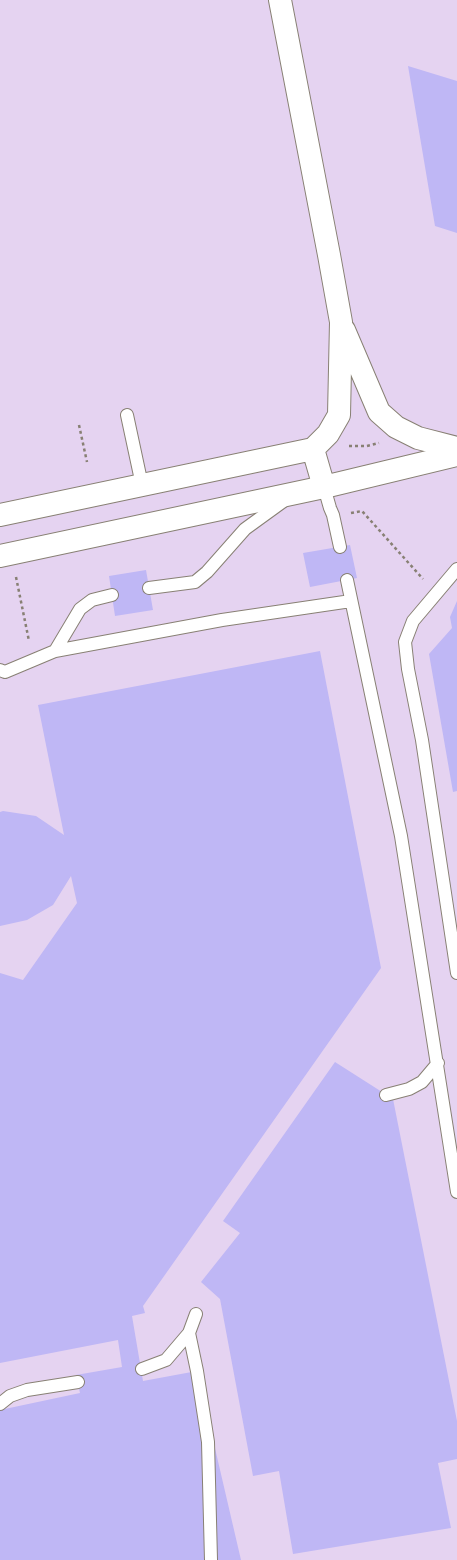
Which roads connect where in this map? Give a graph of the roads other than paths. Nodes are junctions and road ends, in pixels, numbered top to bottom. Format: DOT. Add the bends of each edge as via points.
graph roads {
  1 [pos="280,0"];
  2 [pos="341,322"];
  3 [pos="127,415"];
  4 [pos="457,448"];
  5 [pos="313,449"];
  6 [pos="457,455"];
  7 [pos="142,485"];
  8 [pos="324,487"];
  9 [pos="294,494"];
  10 [pos="0,515"];
  11 [pos="340,547"];
  12 [pos="0,556"];
  13 [pos="457,569"];
  14 [pos="347,580"];
  15 [pos="149,588"];
  16 [pos="112,595"];
  17 [pos="351,601"];
  18 [pos="55,651"];
  19 [pos="2,674"];
  20 [pos="457,973"];
  21 [pos="438,1063"];
  22 [pos="386,1095"];
  23 [pos="457,1192"];
  24 [pos="196,1314"];
  25 [pos="189,1333"];
  26 [pos="142,1369"];
  27 [pos="78,1382"];
  28 [pos="0,1404"];
  29 [pos="211,1560"];
  1 -- 2 [label="street"];
  2 -- 4 [label="street" via="379,412 396,427 418,438"];
  2 -- 5 [label="street" via="339,415 328,434"];
  3 -- 7 [label="lane"];
  5 -- 7 [label="street"];
  5 -- 8 [label="street"];
  6 -- 8 [label="street"];
  7 -- 10 [label="street"];
  8 -- 9 [label="street"];
  8 -- 11 [label="lane"];
  9 -- 12 [label="street"];
  9 -- 15 [label="lane" via="245,529 195,582"];
  13 -- 20 [label="lane" via="413,621 405,642"];
  14 -- 17 [label="lane"];
  16 -- 18 [label="lane" via="92,600 80,609"];
  17 -- 18 [label="lane" via="222,620"];
  17 -- 21 [label="lane" via="400,836"];
  18 -- 19 [label="lane"];
  21 -- 22 [label="lane" via="422,1082 409,1089"];
  21 -- 23 [label="lane"];
  24 -- 25 [label="lane"];
  25 -- 26 [label="lane" via="166,1360"];
  25 -- 29 [label="lane" via="208,1442"];
  27 -- 28 [label="lane" via="27,1390 10,1396"];
}
